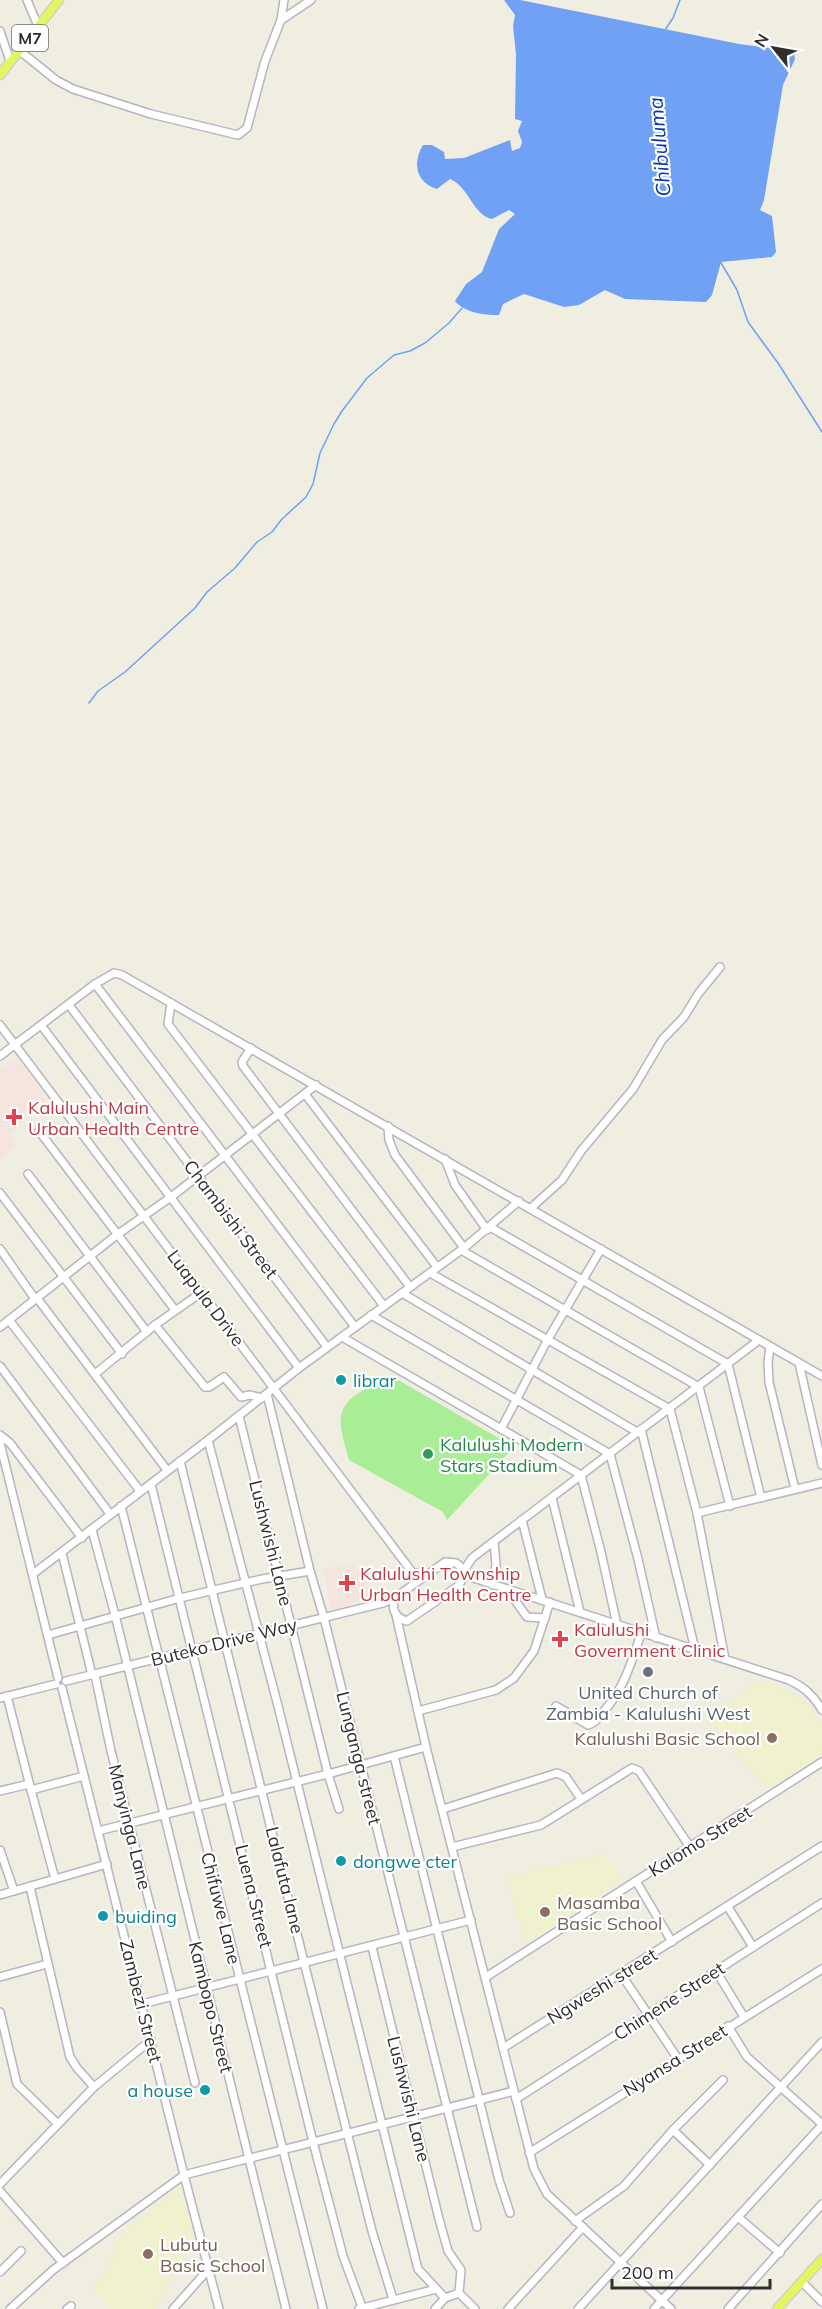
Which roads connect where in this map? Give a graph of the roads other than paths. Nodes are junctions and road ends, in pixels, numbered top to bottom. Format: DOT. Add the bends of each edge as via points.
graph roads {
  1 [pos="27,0"];
  2 [pos="59,0"];
  3 [pos="284,0"];
  4 [pos="311,0"];
  5 [pos="281,20"];
  6 [pos="38,26"];
  7 [pos="0,31"];
  8 [pos="20,51"];
  9 [pos="10,61"];
  10 [pos="0,75"];
  11 [pos="720,967"];
  12 [pos="95,984"];
  13 [pos="171,1003"];
  14 [pos="69,1005"];
  15 [pos="0,1024"];
  16 [pos="41,1025"];
  17 [pos="15,1044"];
  18 [pos="250,1048"];
  19 [pos="0,1056"];
  20 [pos="316,1084"];
  21 [pos="305,1094"];
  22 [pos="278,1113"];
  23 [pos="388,1126"];
  24 [pos="39,1131"];
  25 [pos="252,1134"];
  26 [pos="225,1155"];
  27 [pos="445,1159"];
  28 [pos="28,1174"];
  29 [pos="198,1175"];
  30 [pos="0,1194"];
  31 [pos="171,1197"];
  32 [pos="519,1201"];
  33 [pos="531,1208"];
  34 [pos="144,1215"];
  35 [pos="489,1229"];
  36 [pos="118,1234"];
  37 [pos="0,1249"];
  38 [pos="463,1249"];
  39 [pos="601,1250"];
  40 [pos="90,1256"];
  41 [pos="437,1267"];
  42 [pos="430,1273"];
  43 [pos="63,1278"];
  44 [pos="584,1282"];
  45 [pos="410,1287"];
  46 [pos="202,1292"];
  47 [pos="402,1293"];
  48 [pos="36,1299"];
  49 [pos="384,1306"];
  50 [pos="174,1310"];
  51 [pos="566,1311"];
  52 [pos="371,1316"];
  53 [pos="9,1320"];
  54 [pos="155,1325"];
  55 [pos="0,1327"];
  56 [pos="355,1327"];
  57 [pos="147,1332"];
  58 [pos="342,1337"];
  59 [pos="548,1340"];
  60 [pos="759,1340"];
  61 [pos="327,1347"];
  62 [pos="770,1347"];
  63 [pos="122,1354"];
  64 [pos="799,1363"];
  65 [pos="728,1364"];
  66 [pos="0,1366"];
  67 [pos="299,1368"];
  68 [pos="533,1368"];
  69 [pos="95,1374"];
  70 [pos="822,1377"];
  71 [pos="699,1387"];
  72 [pos="275,1388"];
  73 [pos="264,1396"];
  74 [pos="518,1400"];
  75 [pos="670,1408"];
  76 [pos="239,1416"];
  77 [pos="501,1430"];
  78 [pos="639,1430"];
  79 [pos="0,1435"];
  80 [pos="208,1440"];
  81 [pos="0,1443"];
  82 [pos="610,1454"];
  83 [pos="180,1461"];
  84 [pos="822,1465"];
  85 [pos="167,1470"];
  86 [pos="580,1475"];
  87 [pos="822,1483"];
  88 [pos="151,1484"];
  89 [pos="795,1489"];
  90 [pos="140,1491"];
  91 [pos="552,1498"];
  92 [pos="761,1498"];
  93 [pos="121,1506"];
  94 [pos="730,1506"];
  95 [pos="698,1513"];
  96 [pos="110,1514"];
  97 [pos="522,1520"];
  98 [pos="92,1530"];
  99 [pos="82,1538"];
  100 [pos="494,1542"];
  101 [pos="62,1552"];
  102 [pos="472,1558"];
  103 [pos="454,1562"];
  104 [pos="310,1571"];
  105 [pos="412,1572"];
  106 [pos="33,1574"];
  107 [pos="464,1574"];
  108 [pos="279,1576"];
  109 [pos="426,1576"];
  110 [pos="246,1584"];
  111 [pos="493,1585"];
  112 [pos="412,1587"];
  113 [pos="507,1589"];
  114 [pos="213,1591"];
  115 [pos="180,1598"];
  116 [pos="396,1598"];
  117 [pos="546,1601"];
  118 [pos="383,1603"];
  119 [pos="147,1608"];
  120 [pos="394,1611"];
  121 [pos="580,1612"];
  122 [pos="115,1616"];
  123 [pos="324,1618"];
  124 [pos="544,1618"];
  125 [pos="407,1621"];
  126 [pos="291,1625"];
  127 [pos="617,1625"];
  128 [pos="80,1626"];
  129 [pos="259,1633"];
  130 [pos="641,1634"];
  131 [pos="48,1635"];
  132 [pos="400,1636"];
  133 [pos="656,1638"];
  134 [pos="225,1641"];
  135 [pos="695,1649"];
  136 [pos="193,1650"];
  137 [pos="159,1659"];
  138 [pos="725,1659"];
  139 [pos="127,1666"];
  140 [pos="93,1675"];
  141 [pos="60,1683"];
  142 [pos="3,1697"];
  143 [pos="556,1706"];
  144 [pos="822,1710"];
  145 [pos="418,1711"];
  146 [pos="426,1747"];
  147 [pos="394,1756"];
  148 [pos="822,1763"];
  149 [pos="361,1766"];
  150 [pos="328,1774"];
  151 [pos="84,1776"];
  152 [pos="296,1782"];
  153 [pos="30,1787"];
  154 [pos="262,1789"];
  155 [pos="0,1791"];
  156 [pos="229,1797"];
  157 [pos="581,1799"];
  158 [pos="196,1806"];
  159 [pos="339,1809"];
  160 [pos="443,1809"];
  161 [pos="164,1814"];
  162 [pos="129,1822"];
  163 [pos="98,1831"];
  164 [pos="822,1846"];
  165 [pos="452,1847"];
  166 [pos="690,1847"];
  167 [pos="0,1850"];
  168 [pos="107,1864"];
  169 [pos="55,1879"];
  170 [pos="636,1881"];
  171 [pos="30,1887"];
  172 [pos="14,1892"];
  173 [pos="0,1895"];
  174 [pos="822,1903"];
  175 [pos="728,1907"];
  176 [pos="471,1920"];
  177 [pos="438,1929"];
  178 [pos="405,1937"];
  179 [pos="672,1942"];
  180 [pos="372,1947"];
  181 [pos="753,1947"];
  182 [pos="338,1954"];
  183 [pos="304,1962"];
  184 [pos="47,1964"];
  185 [pos="822,1969"];
  186 [pos="272,1970"];
  187 [pos="716,1971"];
  188 [pos="621,1974"];
  189 [pos="0,1977"];
  190 [pos="486,1977"];
  191 [pos="239,1978"];
  192 [pos="205,1987"];
  193 [pos="173,1995"];
  194 [pos="142,2004"];
  195 [pos="0,2012"];
  196 [pos="647,2015"];
  197 [pos="744,2017"];
  198 [pos="729,2026"];
  199 [pos="151,2040"];
  200 [pos="821,2045"];
  201 [pos="503,2048"];
  202 [pos="678,2059"];
  203 [pos="723,2080"];
  204 [pos="195,2083"];
  205 [pos="94,2087"];
  206 [pos="780,2088"];
  207 [pos="515,2095"];
  208 [pos="480,2100"];
  209 [pos="447,2108"];
  210 [pos="414,2115"];
  211 [pos="58,2124"];
  212 [pos="381,2124"];
  213 [pos="822,2124"];
  214 [pos="673,2130"];
  215 [pos="349,2133"];
  216 [pos="313,2142"];
  217 [pos="281,2149"];
  218 [pos="529,2153"];
  219 [pos="249,2157"];
  220 [pos="710,2165"];
  221 [pos="184,2175"];
  222 [pos="0,2184"];
  223 [pos="0,2191"];
  224 [pos="822,2204"];
  225 [pos="510,2213"];
  226 [pos="738,2217"];
  227 [pos="576,2221"];
  228 [pos="477,2227"];
  229 [pos="583,2227"];
  230 [pos="21,2252"];
  231 [pos="780,2253"];
  232 [pos="822,2259"];
  233 [pos="621,2262"];
  234 [pos="63,2263"];
  235 [pos="207,2271"];
  236 [pos="0,2272"];
  237 [pos="802,2282"];
  238 [pos="436,2289"];
  239 [pos="459,2293"];
  240 [pos="445,2298"];
  241 [pos="393,2299"];
  242 [pos="662,2300"];
  243 [pos="822,2301"];
  244 [pos="361,2308"];
  245 [pos="10,2309"];
  246 [pos="173,2309"];
  247 [pos="219,2309"];
  248 [pos="286,2309"];
  249 [pos="323,2309"];
  250 [pos="435,2309"];
  251 [pos="475,2309"];
  252 [pos="508,2309"];
  253 [pos="578,2309"];
  254 [pos="654,2309"];
  255 [pos="671,2309"];
  256 [pos="728,2309"];
  257 [pos="777,2309"];
  1 -- 6 [label="street"];
  2 -- 6 [label="main road, M7"];
  3 -- 5 [label="street"];
  4 -- 5 [label="street"];
  5 -- 8 [label="street" via="247,128 237,135 135,110 73,89"];
  6 -- 8 [label="main road, M7"];
  7 -- 9 [label="street"];
  8 -- 9 [label="main road, M7"];
  9 -- 10 [label="main road, M7"];
  11 -- 33 [label="street" via="662,1040 633,1089 562,1180"];
  12 -- 13 [label="street" via="114,973"];
  12 -- 14 [label="street"];
  12 -- 26 [label="street"];
  13 -- 18 [label="street"];
  13 -- 25 [label="street" via="168,1024"];
  14 -- 16 [label="street"];
  14 -- 29 [label="street, Chambishi Street"];
  15 -- 17 [label="street, Luapula Drive"];
  16 -- 17 [label="street"];
  16 -- 31 [label="street"];
  17 -- 19 [label="street"];
  17 -- 34 [label="street, Luapula Drive"];
  18 -- 20 [label="street"];
  18 -- 22 [label="street" via="242,1064"];
  20 -- 21 [label="street"];
  20 -- 23 [label="street"];
  21 -- 22 [label="street"];
  21 -- 41 [label="street"];
  22 -- 25 [label="street"];
  22 -- 45 [label="street"];
  23 -- 27 [label="street"];
  23 -- 38 [label="street" via="395,1155"];
  24 -- 36 [label="street"];
  25 -- 26 [label="street"];
  25 -- 49 [label="street"];
  26 -- 29 [label="street"];
  26 -- 56 [label="street"];
  27 -- 32 [label="street"];
  27 -- 35 [label="street" via="455,1185"];
  28 -- 40 [label="street"];
  29 -- 31 [label="street"];
  29 -- 61 [label="street, Chambishi Street"];
  30 -- 43 [label="street"];
  31 -- 34 [label="street"];
  31 -- 67 [label="street"];
  32 -- 33 [label="street"];
  32 -- 35 [label="street"];
  33 -- 39 [label="street"];
  34 -- 36 [label="street"];
  34 -- 46 [label="street, Luapula Drive"];
  35 -- 38 [label="street"];
  35 -- 44 [label="street"];
  36 -- 40 [label="street"];
  36 -- 50 [label="street"];
  37 -- 48 [label="street"];
  38 -- 41 [label="street"];
  38 -- 51 [label="street"];
  39 -- 44 [label="street"];
  39 -- 60 [label="street"];
  40 -- 43 [label="street"];
  40 -- 57 [label="street"];
  41 -- 42 [label="street"];
  42 -- 45 [label="street"];
  42 -- 59 [label="street"];
  43 -- 48 [label="street"];
  43 -- 63 [label="street"];
  44 -- 51 [label="street"];
  44 -- 65 [label="street"];
  45 -- 47 [label="street"];
  46 -- 50 [label="street"];
  46 -- 72 [label="street, Luapula Drive"];
  47 -- 49 [label="street"];
  47 -- 68 [label="street"];
  48 -- 53 [label="street"];
  48 -- 69 [label="street"];
  49 -- 52 [label="street"];
  50 -- 54 [label="street"];
  51 -- 59 [label="street"];
  51 -- 71 [label="street"];
  52 -- 56 [label="street"];
  52 -- 74 [label="street"];
  53 -- 55 [label="street"];
  53 -- 90 [label="street"];
  54 -- 57 [label="street"];
  54 -- 73 [label="street" via="205,1387 224,1377 241,1397"];
  56 -- 58 [label="street"];
  57 -- 63 [label="street"];
  58 -- 61 [label="street"];
  58 -- 77 [label="street"];
  59 -- 68 [label="street"];
  59 -- 75 [label="street"];
  60 -- 62 [label="street"];
  60 -- 65 [label="street"];
  61 -- 67 [label="street"];
  62 -- 64 [label="street"];
  62 -- 89 [label="street" via="769,1382"];
  63 -- 69 [label="street"];
  64 -- 70 [label="street"];
  64 -- 84 [label="street"];
  65 -- 71 [label="street"];
  65 -- 92 [label="street"];
  66 -- 96 [label="street"];
  67 -- 72 [label="street"];
  68 -- 74 [label="street"];
  68 -- 78 [label="street"];
  69 -- 85 [label="street"];
  71 -- 75 [label="street"];
  71 -- 94 [label="street"];
  72 -- 73 [label="street"];
  72 -- 105 [label="street, Luapula Drive"];
  73 -- 76 [label="street"];
  73 -- 104 [label="street, Lunganga street"];
  74 -- 77 [label="street"];
  74 -- 82 [label="street"];
  75 -- 78 [label="street"];
  75 -- 95 [label="street"];
  76 -- 80 [label="street"];
  76 -- 108 [label="street, Lushwishi Lane"];
  77 -- 86 [label="street"];
  78 -- 82 [label="street"];
  78 -- 135 [label="street"];
  79 -- 99 [label="street"];
  80 -- 83 [label="street"];
  80 -- 110 [label="street"];
  81 -- 106 [label="street, Zambezi Street"];
  82 -- 86 [label="street"];
  82 -- 133 [label="street"];
  83 -- 85 [label="street"];
  83 -- 114 [label="street, Lalafuta lane"];
  85 -- 88 [label="street"];
  86 -- 91 [label="street"];
  86 -- 127 [label="street"];
  87 -- 89 [label="street"];
  88 -- 90 [label="street"];
  88 -- 115 [label="street, Luena Street"];
  89 -- 92 [label="street"];
  90 -- 93 [label="street"];
  91 -- 97 [label="street"];
  91 -- 121 [label="street"];
  92 -- 94 [label="street"];
  93 -- 96 [label="street"];
  93 -- 119 [label="street, Chifuwe Lane"];
  94 -- 95 [label="street"];
  95 -- 138 [label="street"];
  96 -- 98 [label="street"];
  97 -- 100 [label="street"];
  97 -- 117 [label="street"];
  98 -- 99 [label="street"];
  98 -- 122 [label="street, Kambopo Street"];
  99 -- 101 [label="street"];
  100 -- 102 [label="street"];
  100 -- 111 [label="street"];
  101 -- 106 [label="street"];
  101 -- 128 [label="street, Manyinga Lane"];
  102 -- 103 [label="street, Buteko Drive Way"];
  102 -- 107 [label="street"];
  103 -- 107 [label="street"];
  103 -- 109 [label="street, Buteko Drive Way" via="445,1562"];
  104 -- 108 [label="street"];
  104 -- 123 [label="street, Lunganga street"];
  105 -- 109 [label="street"];
  105 -- 112 [label="street"];
  106 -- 131 [label="street, Zambezi Street"];
  107 -- 111 [label="street"];
  107 -- 125 [label="street" via="458,1586"];
  108 -- 110 [label="street"];
  108 -- 126 [label="street, Lushwishi Lane"];
  109 -- 112 [label="street, Buteko Drive Way"];
  110 -- 114 [label="street"];
  110 -- 129 [label="street"];
  111 -- 113 [label="street"];
  112 -- 116 [label="street, Buteko Drive Way"];
  113 -- 117 [label="street"];
  113 -- 124 [label="street" via="527,1617"];
  114 -- 115 [label="street"];
  114 -- 134 [label="street, Lalafuta lane"];
  115 -- 119 [label="street"];
  115 -- 136 [label="street, Luena Street"];
  116 -- 118 [label="street, Buteko Drive Way"];
  116 -- 120 [label="street"];
  117 -- 121 [label="street"];
  117 -- 124 [label="street"];
  118 -- 120 [label="street"];
  118 -- 123 [label="street, Buteko Drive Way"];
  119 -- 122 [label="street"];
  119 -- 137 [label="street, Chifuwe Lane"];
  120 -- 125 [label="street"];
  120 -- 132 [label="street"];
  121 -- 127 [label="street"];
  122 -- 128 [label="street"];
  122 -- 139 [label="street, Kambopo Street"];
  123 -- 126 [label="street, Buteko Drive Way"];
  123 -- 149 [label="street, Lunganga street"];
  124 -- 145 [label="street" via="525,1666 502,1686 486,1694"];
  125 -- 132 [label="street"];
  126 -- 129 [label="street, Buteko Drive Way"];
  126 -- 150 [label="street, Lushwishi Lane"];
  127 -- 130 [label="street"];
  128 -- 131 [label="street"];
  128 -- 140 [label="street, Manyinga Lane"];
  129 -- 134 [label="street, Buteko Drive Way"];
  129 -- 152 [label="street"];
  130 -- 133 [label="street"];
  130 -- 143 [label="street" via="624,1683 594,1723 588,1725"];
  131 -- 141 [label="street, Zambezi Street"];
  132 -- 145 [label="street"];
  133 -- 135 [label="street"];
  134 -- 136 [label="street, Buteko Drive Way"];
  134 -- 154 [label="street, Lalafuta lane"];
  135 -- 138 [label="street"];
  136 -- 137 [label="street, Buteko Drive Way"];
  136 -- 156 [label="street, Luena Street"];
  137 -- 139 [label="street, Buteko Drive Way"];
  137 -- 158 [label="street, Chifuwe Lane"];
  138 -- 144 [label="street" via="801,1685"];
  139 -- 140 [label="street, Buteko Drive Way"];
  139 -- 161 [label="street, Kambopo Street"];
  140 -- 141 [label="street, Buteko Drive Way"];
  140 -- 162 [label="street, Manyinga Lane"];
  141 -- 142 [label="street, Buteko Drive Way"];
  141 -- 151 [label="street, Zambezi Street"];
  142 -- 153 [label="street"];
  145 -- 146 [label="street"];
  146 -- 147 [label="street"];
  146 -- 160 [label="street"];
  147 -- 149 [label="street"];
  147 -- 177 [label="street"];
  148 -- 166 [label="street, Kalomo Street"];
  149 -- 150 [label="street"];
  149 -- 178 [label="street, Lunganga street"];
  150 -- 152 [label="street"];
  150 -- 159 [label="street, Lushwishi Lane"];
  151 -- 153 [label="street"];
  151 -- 163 [label="street, Zambezi Street"];
  152 -- 154 [label="street"];
  152 -- 182 [label="street"];
  153 -- 155 [label="street"];
  153 -- 169 [label="street"];
  154 -- 156 [label="street"];
  154 -- 183 [label="street, Lalafuta lane"];
  156 -- 158 [label="street"];
  156 -- 186 [label="street, Luena Street"];
  157 -- 160 [label="street" via="566,1777 557,1773"];
  157 -- 165 [label="street" via="541,1826"];
  157 -- 166 [label="street" via="636,1768"];
  158 -- 161 [label="street"];
  158 -- 191 [label="street, Chifuwe Lane"];
  160 -- 165 [label="street"];
  161 -- 162 [label="street"];
  161 -- 192 [label="street, Kambopo Street"];
  162 -- 163 [label="street"];
  162 -- 193 [label="street, Manyinga Lane"];
  163 -- 168 [label="street, Zambezi Street"];
  164 -- 175 [label="street, Ngweshi street"];
  165 -- 176 [label="street"];
  166 -- 170 [label="street, Kalomo Street"];
  167 -- 172 [label="street"];
  168 -- 169 [label="street"];
  168 -- 194 [label="street, Zambezi Street"];
  169 -- 171 [label="street"];
  170 -- 179 [label="street"];
  170 -- 190 [label="street, Kalomo Street"];
  171 -- 172 [label="street"];
  171 -- 184 [label="street"];
  172 -- 173 [label="street"];
  174 -- 181 [label="street, Chimene Street"];
  175 -- 179 [label="street, Ngweshi street"];
  175 -- 181 [label="street"];
  176 -- 177 [label="street"];
  176 -- 190 [label="street"];
  177 -- 178 [label="street"];
  177 -- 208 [label="street"];
  178 -- 180 [label="street"];
  178 -- 209 [label="street, Lunganga street"];
  179 -- 188 [label="street, Ngweshi street"];
  180 -- 182 [label="street"];
  180 -- 210 [label="street, Lushwishi Lane"];
  181 -- 187 [label="street, Chimene Street"];
  182 -- 183 [label="street"];
  182 -- 212 [label="street"];
  183 -- 186 [label="street"];
  183 -- 215 [label="street, Lalafuta lane"];
  184 -- 189 [label="street"];
  184 -- 205 [label="street" via="70,2057"];
  185 -- 197 [label="street, Nyansa Street"];
  186 -- 191 [label="street"];
  186 -- 216 [label="street, Luena Street"];
  187 -- 196 [label="street, Chimene Street"];
  187 -- 197 [label="street"];
  188 -- 196 [label="street"];
  188 -- 201 [label="street, Ngweshi street"];
  190 -- 201 [label="street"];
  191 -- 192 [label="street"];
  191 -- 217 [label="street, Chifuwe Lane"];
  192 -- 193 [label="street"];
  192 -- 219 [label="street, Kambopo Street"];
  193 -- 194 [label="street"];
  193 -- 204 [label="street, Manyinga Lane"];
  194 -- 199 [label="street, Zambezi Street"];
  195 -- 211 [label="street" via="17,2084"];
  196 -- 202 [label="street"];
  196 -- 207 [label="street, Chimene Street"];
  197 -- 198 [label="street, Nyansa Street"];
  198 -- 202 [label="street, Nyansa Street"];
  198 -- 206 [label="street" via="747,2057"];
  199 -- 205 [label="street"];
  199 -- 221 [label="street, Zambezi Street"];
  200 -- 206 [label="street"];
  201 -- 207 [label="street"];
  202 -- 218 [label="street, Nyansa Street"];
  203 -- 214 [label="street"];
  205 -- 211 [label="street"];
  206 -- 213 [label="street"];
  206 -- 220 [label="street"];
  207 -- 208 [label="street"];
  207 -- 218 [label="street"];
  208 -- 209 [label="street"];
  208 -- 225 [label="street"];
  209 -- 210 [label="street"];
  209 -- 228 [label="street, Lunganga street"];
  210 -- 212 [label="street"];
  210 -- 239 [label="street, Lushwishi Lane" via="438,2219 448,2250 460,2270"];
  211 -- 222 [label="street"];
  212 -- 215 [label="street"];
  212 -- 238 [label="street" via="418,2269"];
  213 -- 226 [label="street"];
  214 -- 220 [label="street"];
  214 -- 227 [label="street" via="624,2186"];
  215 -- 216 [label="street"];
  215 -- 241 [label="street, Lalafuta lane"];
  216 -- 217 [label="street"];
  216 -- 244 [label="street, Luena Street"];
  217 -- 219 [label="street"];
  217 -- 249 [label="street, Chifuwe Lane"];
  218 -- 227 [label="street" via="543,2187"];
  219 -- 221 [label="street"];
  219 -- 248 [label="street, Kambopo Street"];
  220 -- 233 [label="street"];
  221 -- 234 [label="street"];
  221 -- 235 [label="street, Zambezi Street"];
  223 -- 234 [label="street"];
  224 -- 231 [label="street"];
  226 -- 231 [label="street"];
  226 -- 242 [label="street"];
  227 -- 229 [label="street"];
  229 -- 233 [label="street"];
  229 -- 252 [label="street"];
  230 -- 236 [label="street"];
  231 -- 256 [label="street"];
  232 -- 237 [label="main road"];
  233 -- 242 [label="street"];
  233 -- 253 [label="street"];
  234 -- 245 [label="street"];
  235 -- 246 [label="street"];
  235 -- 247 [label="street, Zambezi Street"];
  237 -- 243 [label="street"];
  237 -- 257 [label="main road"];
  238 -- 240 [label="street"];
  238 -- 241 [label="street"];
  239 -- 240 [label="street"];
  239 -- 251 [label="street"];
  240 -- 250 [label="street"];
  241 -- 244 [label="street"];
  242 -- 254 [label="street"];
  242 -- 255 [label="street"];
}
